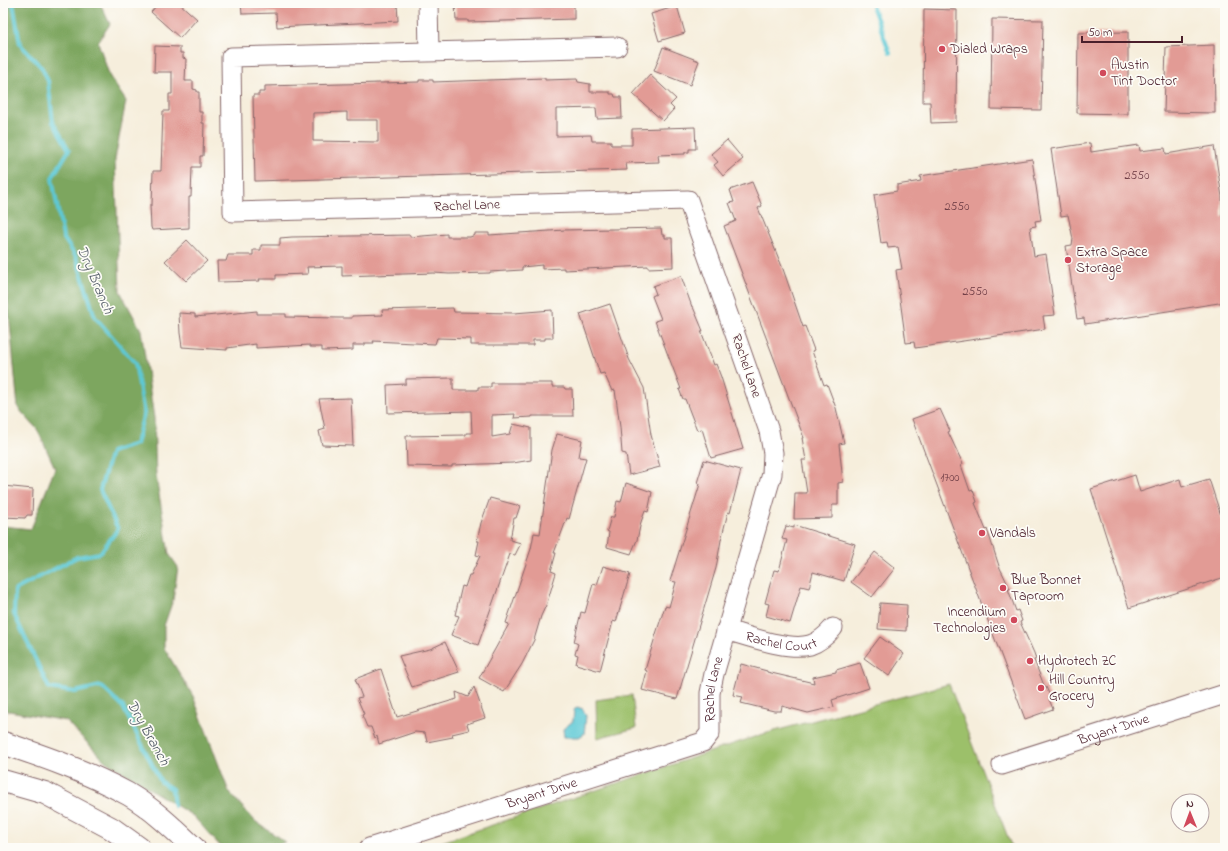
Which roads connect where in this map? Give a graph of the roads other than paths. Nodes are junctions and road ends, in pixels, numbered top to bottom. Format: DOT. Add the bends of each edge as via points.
graph roads {
  1 [pos="428,3"];
  2 [pos="618,47"];
  3 [pos="429,51"];
  4 [pos="833,628"];
  5 [pos="726,630"];
  6 [pos="1225,694"];
  7 [pos="710,733"];
  8 [pos="3,743"];
  9 [pos="1002,764"];
  10 [pos="3,781"];
  11 [pos="138,848"];
  12 [pos="194,848"];
  13 [pos="369,848"];
  1 -- 3 [label="street"];
  2 -- 3 [label="street, Rachel Lane"];
  3 -- 5 [label="street, Rachel Lane" via="231,57 233,212 688,200 769,431 773,453 772,474"];
  4 -- 5 [label="street, Rachel Court" via="826,637 810,645 794,646"];
  5 -- 7 [label="street, Rachel Lane" via="710,693"];
  6 -- 9 [label="street, Bryant Drive"];
  7 -- 13 [label="street, Bryant Drive" via="703,742 690,747"];
  8 -- 12 [label="main road" via="51,758 128,795 174,829"];
  10 -- 11 [label="main road" via="45,793 111,828"];
}
